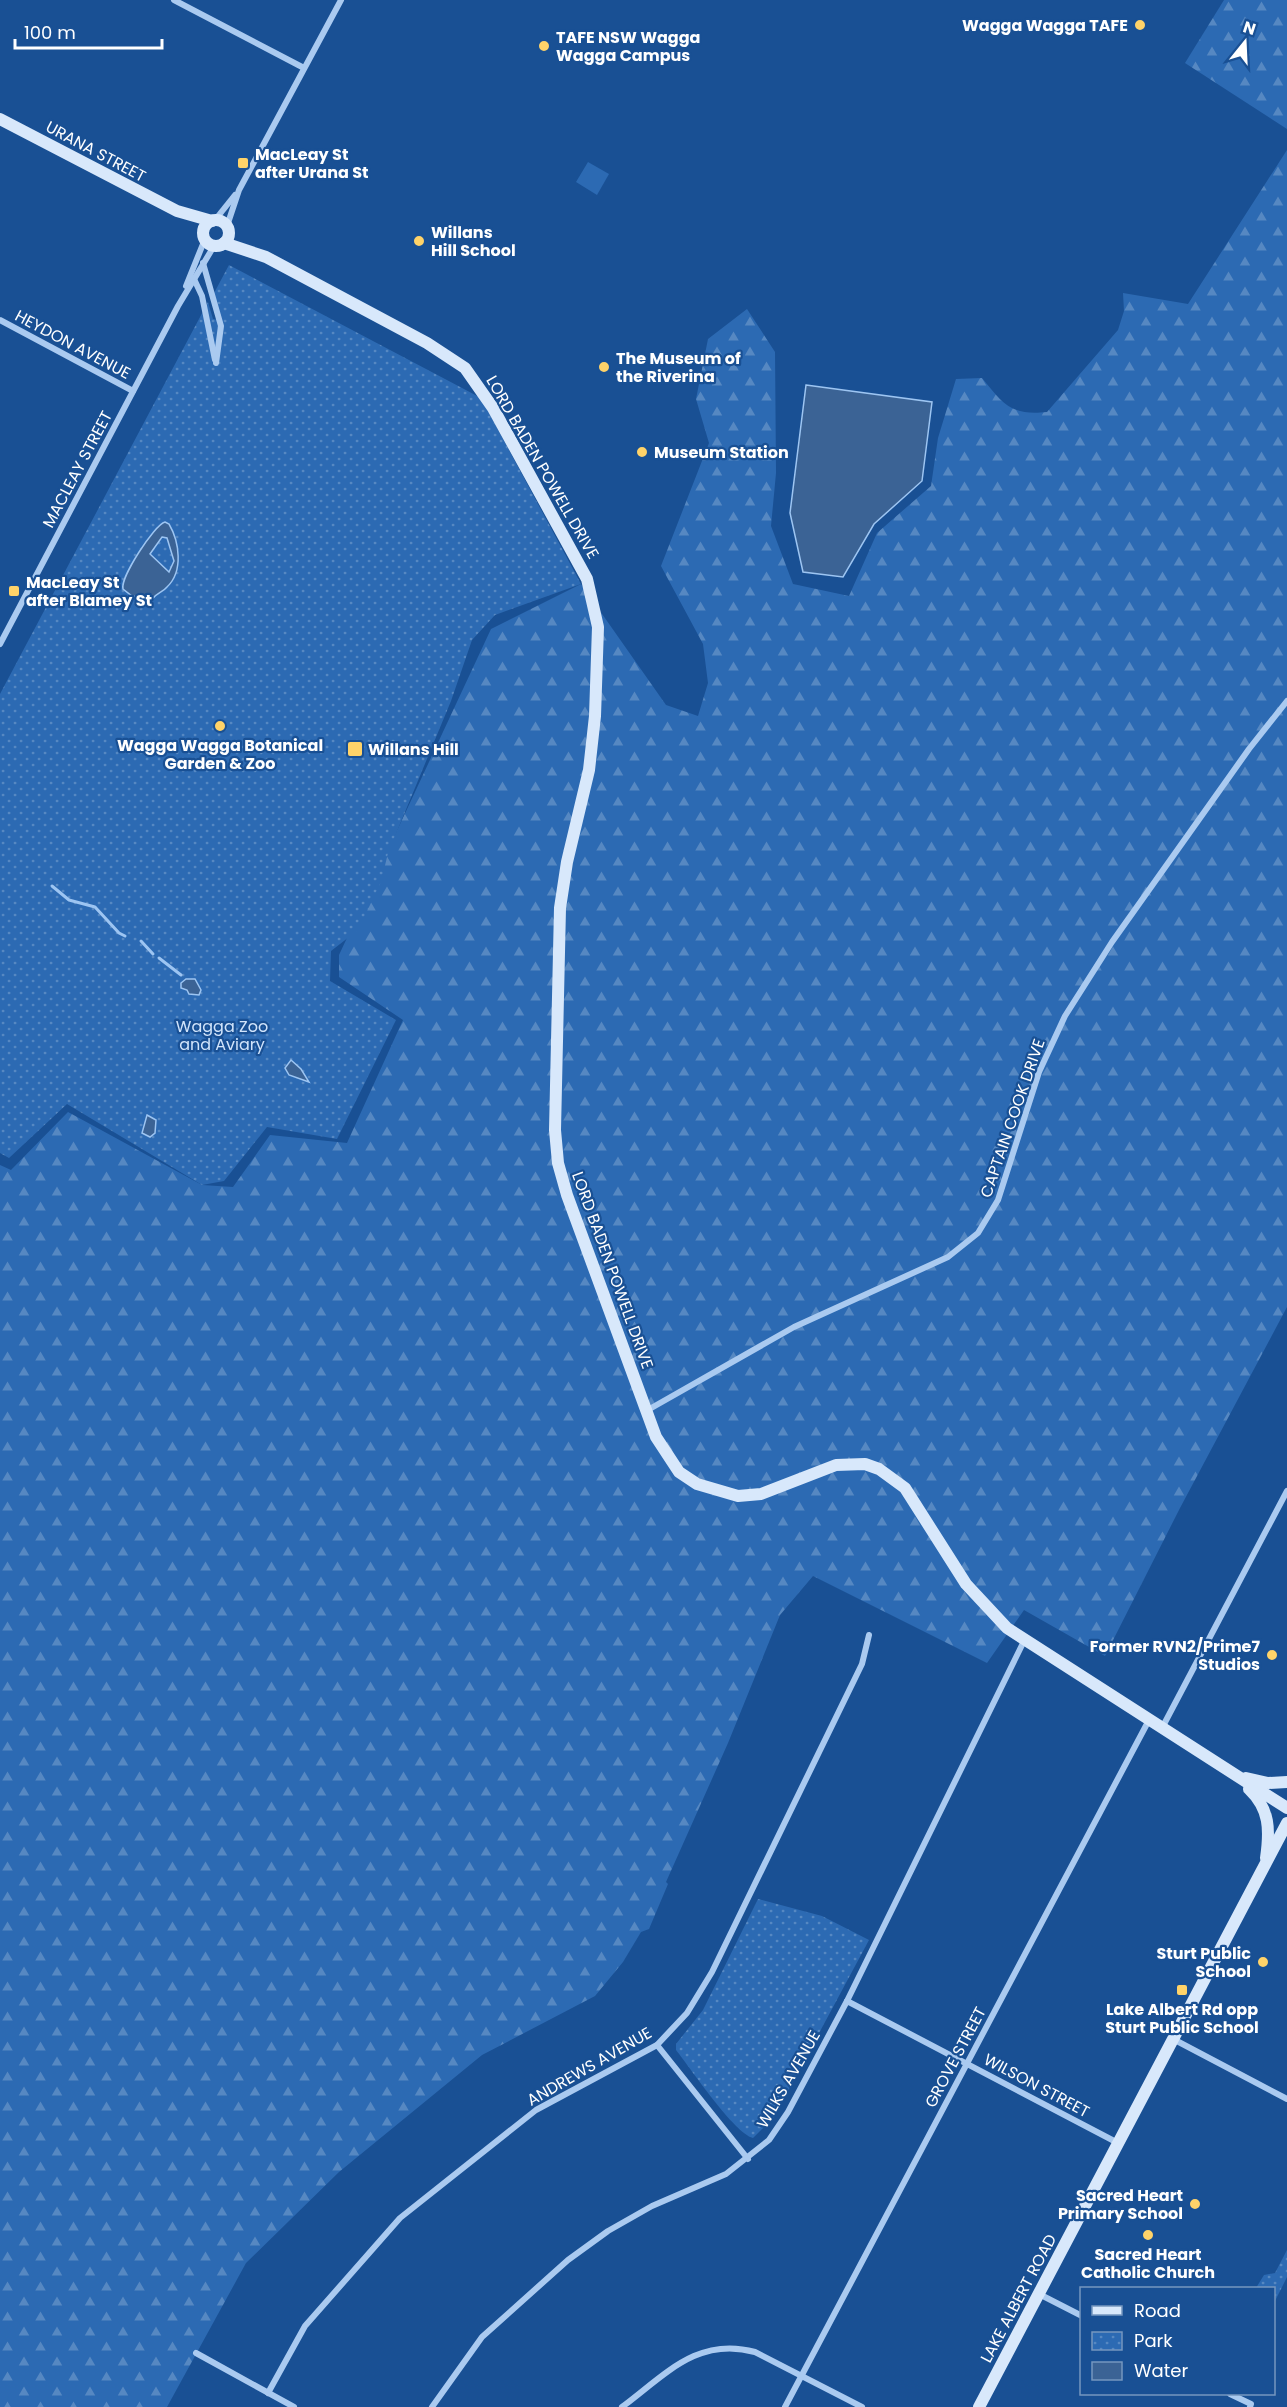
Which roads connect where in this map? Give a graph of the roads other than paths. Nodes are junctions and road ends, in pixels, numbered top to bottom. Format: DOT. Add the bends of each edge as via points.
graph roads {
  1 [pos="174,0"];
  2 [pos="341,0"];
  3 [pos="304,68"];
  4 [pos="0,119"];
  5 [pos="239,190"];
  6 [pos="177,211"];
  7 [pos="214,220"];
  8 [pos="228,227"];
  9 [pos="212,240"];
  10 [pos="266,257"];
  11 [pos="203,263"];
  12 [pos="194,279"];
  13 [pos="178,306"];
  14 [pos="0,320"];
  15 [pos="133,391"];
  16 [pos="0,644"];
  17 [pos="1287,702"];
  18 [pos="646,1411"];
  19 [pos="1287,1491"];
  20 [pos="869,1635"];
  21 [pos="1024,1641"];
  22 [pos="1149,1720"];
  23 [pos="1161,1728"];
  24 [pos="1234,1774"];
  25 [pos="1287,1782"];
  26 [pos="1287,1808"];
  27 [pos="1287,1822"];
  28 [pos="1265,1865"];
  29 [pos="847,2001"];
  30 [pos="1173,2039"];
  31 [pos="657,2045"];
  32 [pos="967,2063"];
  33 [pos="1287,2099"];
  34 [pos="1118,2143"];
  35 [pos="748,2159"];
  36 [pos="1038,2294"];
  37 [pos="1080,2315"];
  38 [pos="196,2353"];
  39 [pos="802,2375"];
  40 [pos="268,2393"];
  41 [pos="1232,2395"];
  42 [pos="294,2407"];
  43 [pos="432,2407"];
  44 [pos="622,2407"];
  45 [pos="785,2407"];
  46 [pos="862,2407"];
  47 [pos="979,2407"];
  48 [pos="1250,2407"];
  1 -- 3 [label="street"];
  2 -- 3 [label="street"];
  3 -- 5 [label="street"];
  4 -- 6 [label="street, URANA STREET"];
  5 -- 7 [label="street"];
  5 -- 8 [label="street"];
  6 -- 7 [label="street, URANA STREET"];
  6 -- 9 [label="street, URANA STREET"];
  7 -- 8 [label="street, URANA STREET"];
  7 -- 9 [label="street" via="205,226"];
  8 -- 9 [label="street"];
  8 -- 10 [label="street, LORD BADEN POWELL DRIVE"];
  9 -- 10 [label="street, LORD BADEN POWELL DRIVE"];
  9 -- 11 [label="street, MACLEAY STREET"];
  9 -- 13 [label="street, MACLEAY STREET"];
  10 -- 18 [label="street, LORD BADEN POWELL DRIVE" via="427,343 465,368 493,408 587,579 598,627 595,716 589,770 567,862 561,908 555,1131 567,1195"];
  11 -- 12 [label="street, MACLEAY STREET"];
  11 -- 12 [label="street" via="221,326 216,363 202,296"];
  12 -- 13 [label="street, MACLEAY STREET"];
  13 -- 15 [label="street, MACLEAY STREET"];
  14 -- 15 [label="street, HEYDON AVENUE"];
  15 -- 16 [label="street, MACLEAY STREET"];
  17 -- 18 [label="street, CAPTAIN COOK DRIVE" via="1249,749 1112,942 1065,1016 1039,1072 998,1200 978,1233 948,1257 794,1327"];
  18 -- 21 [label="street, LORD BADEN POWELL DRIVE" via="666,1455 679,1472 718,1492 738,1496 761,1494 823,1469 850,1463 879,1469 893,1477 914,1499 978,1600"];
  19 -- 23 [label="street"];
  20 -- 31 [label="street, ANDREWS AVENUE" via="862,1664 712,1972 687,2013"];
  21 -- 22 [label="street, LORD BADEN POWELL DRIVE"];
  21 -- 29 [label="street, WILKS AVENUE"];
  22 -- 23 [label="street, LORD BADEN POWELL DRIVE"];
  22 -- 32 [label="street, GROVE STREET"];
  23 -- 24 [label="street, LORD BADEN POWELL DRIVE"];
  24 -- 25 [label="street" via="1268,1784"];
  24 -- 26 [label="street, LORD BADEN POWELL DRIVE"];
  24 -- 28 [label="street" via="1264,1806 1268,1829"];
  27 -- 28 [label="street, LAKE ALBERT ROAD"];
  28 -- 30 [label="street, LAKE ALBERT ROAD"];
  29 -- 32 [label="street, WILSON STREET"];
  29 -- 35 [label="street, WILKS AVENUE" via="788,2112 769,2140"];
  30 -- 33 [label="street"];
  30 -- 34 [label="street, LAKE ALBERT ROAD"];
  31 -- 35 [label="street"];
  31 -- 40 [label="street, ANDREWS AVENUE" via="536,2110 400,2218 305,2326"];
  32 -- 34 [label="street, WILSON STREET"];
  32 -- 39 [label="street, GROVE STREET"];
  34 -- 36 [label="street, LAKE ALBERT ROAD"];
  35 -- 43 [label="street, WILKS AVENUE" via="717,2178 652,2206 568,2260 483,2337"];
  36 -- 37 [label="street"];
  36 -- 47 [label="street, LAKE ALBERT ROAD"];
  38 -- 40 [label="street"];
  39 -- 44 [label="street" via="755,2352 718,2347 682,2362"];
  39 -- 45 [label="street, GROVE STREET"];
  39 -- 46 [label="street"];
  40 -- 42 [label="street"];
  41 -- 48 [label="street" via="1251,2404"];
}
